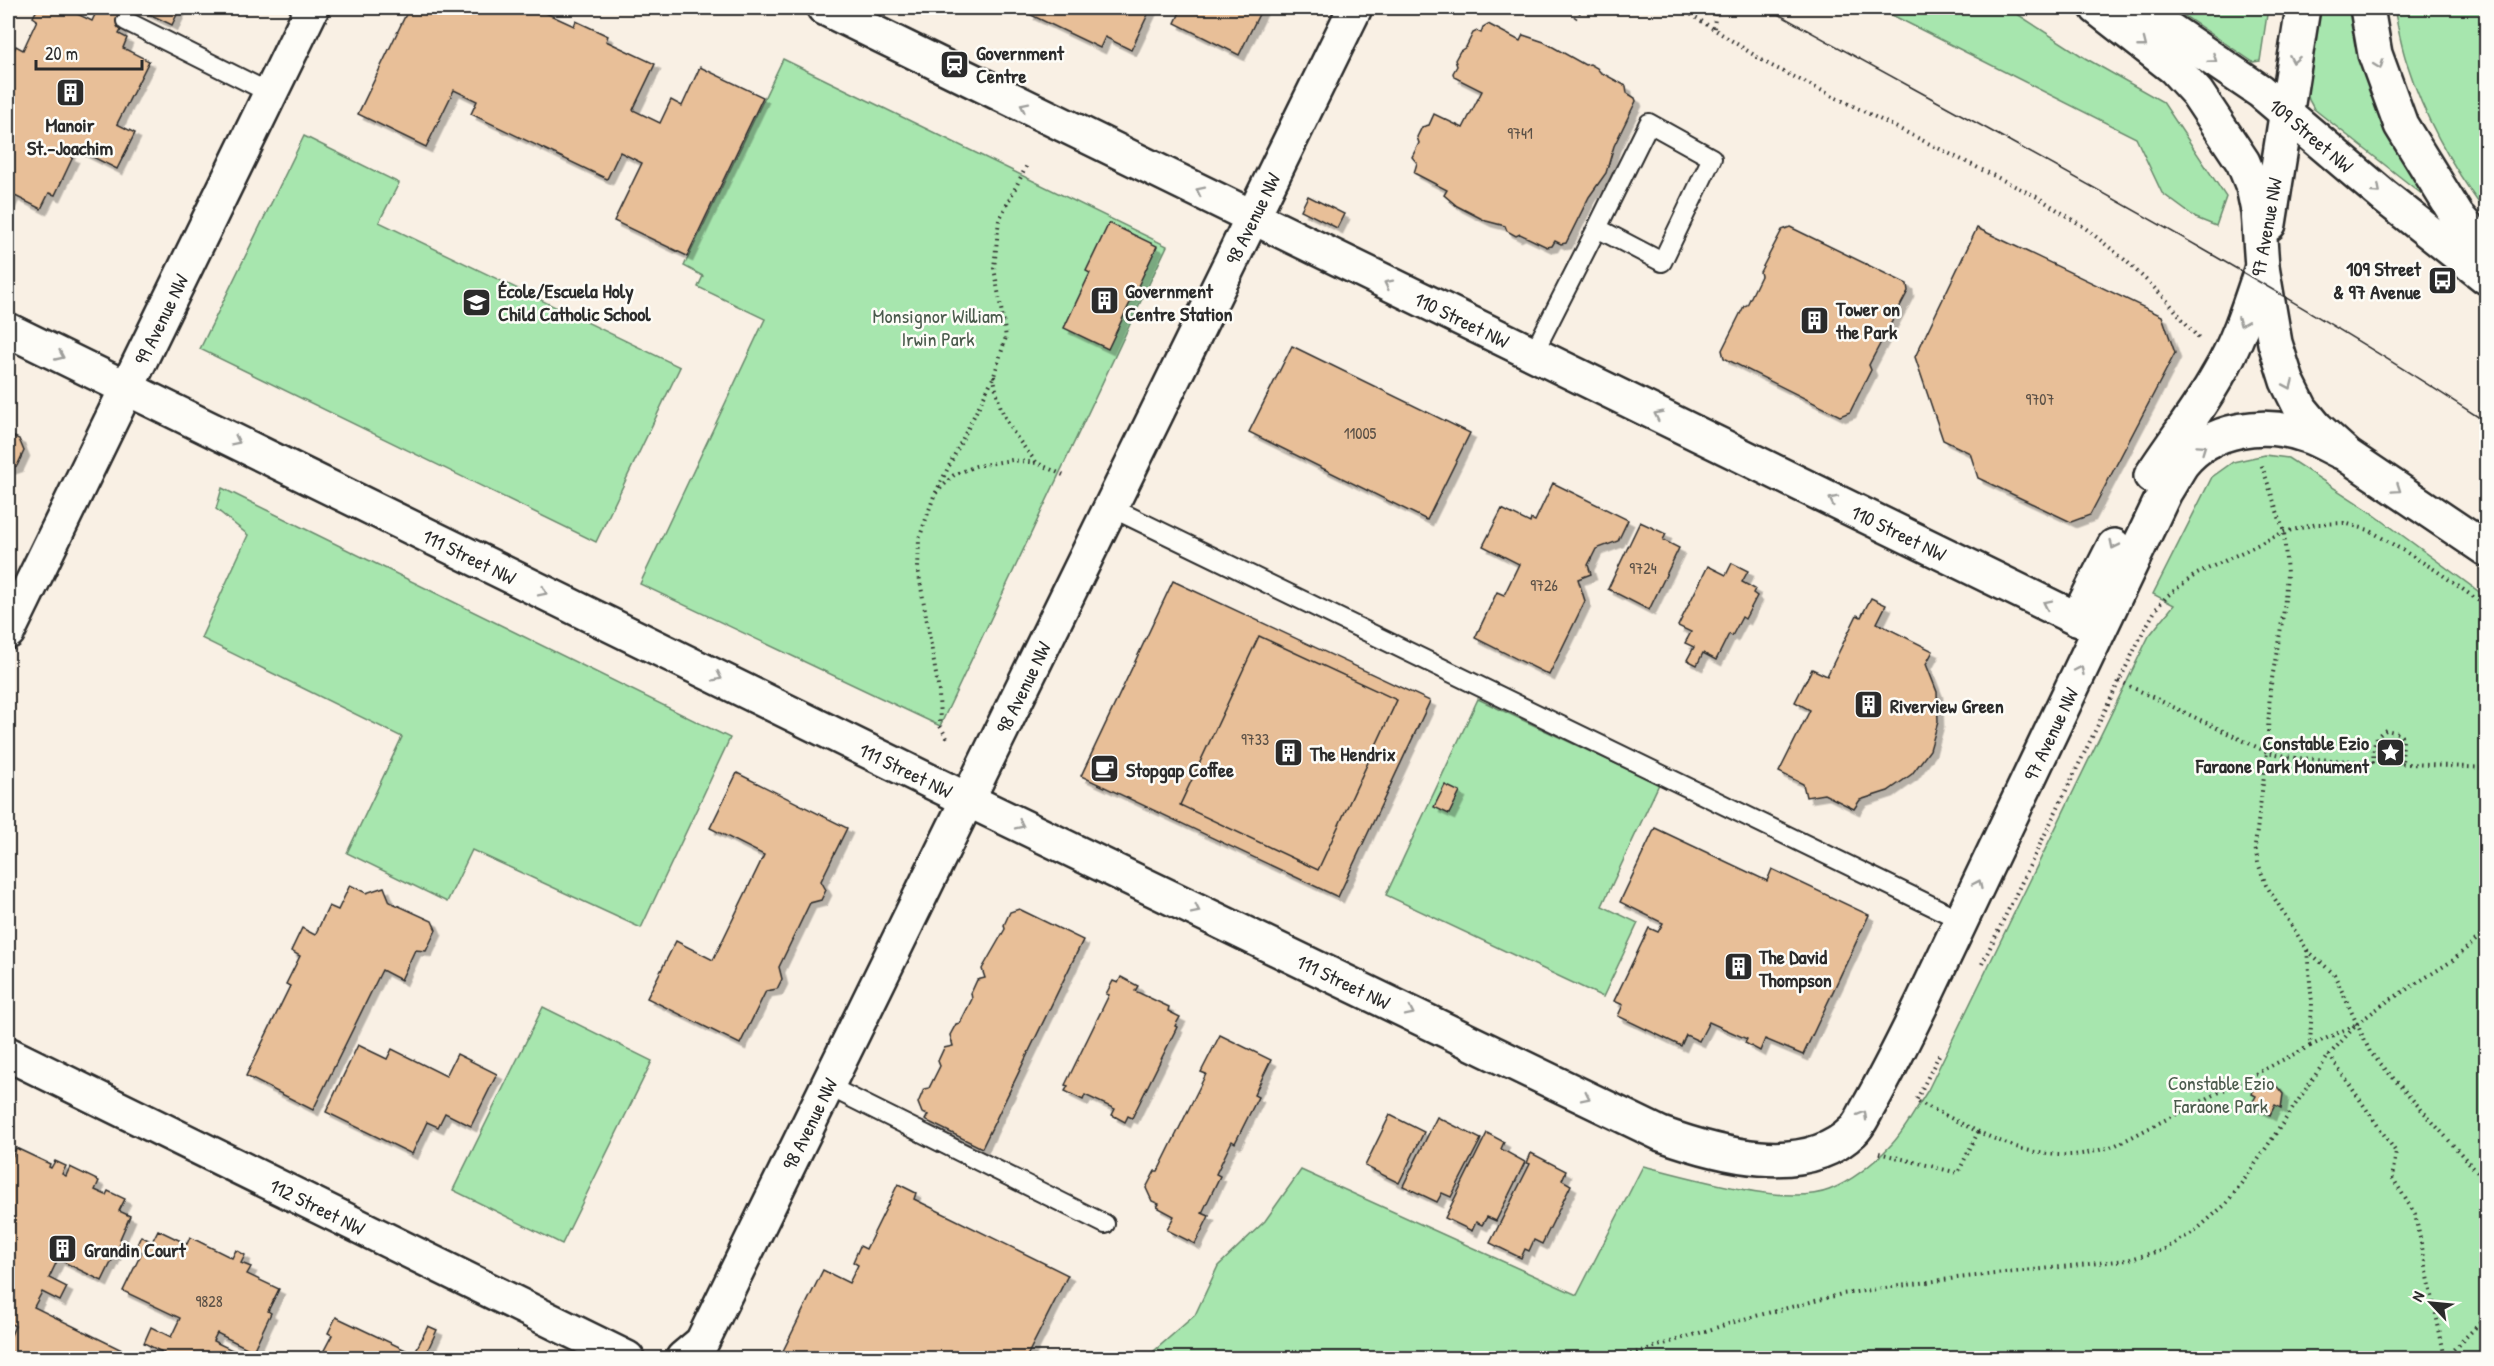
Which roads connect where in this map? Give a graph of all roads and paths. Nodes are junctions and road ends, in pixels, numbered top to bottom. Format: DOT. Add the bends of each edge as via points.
graph roads {
  1 [pos="312,8"];
  2 [pos="824,8"];
  3 [pos="1355,8"];
  4 [pos="1582,8"];
  5 [pos="1681,8"];
  6 [pos="1716,8"];
  7 [pos="2097,8"];
  8 [pos="2127,8"];
  9 [pos="2303,8"];
  10 [pos="2367,8"];
  11 [pos="1575,18"];
  12 [pos="126,21"];
  13 [pos="1714,28"];
  14 [pos="270,93"];
  15 [pos="2285,110"];
  16 [pos="1027,165"];
  17 [pos="1252,217"];
  18 [pos="1597,228"];
  19 [pos="2487,249"];
  20 [pos="2262,267"];
  21 [pos="2487,277"];
  22 [pos="8,330"];
  23 [pos="2200,340"];
  24 [pos="1533,354"];
  25 [pos="994,375"];
  26 [pos="127,387"];
  27 [pos="2348,456"];
  28 [pos="2260,462"];
  29 [pos="1037,463"];
  30 [pos="1064,475"];
  31 [pos="934,496"];
  32 [pos="1112,508"];
  33 [pos="2284,532"];
  34 [pos="2487,549"];
  35 [pos="2487,606"];
  36 [pos="2089,622"];
  37 [pos="8,632"];
  38 [pos="2119,681"];
  39 [pos="947,738"];
  40 [pos="2266,752"];
  41 [pos="2373,764"];
  42 [pos="2402,765"];
  43 [pos="2487,768"];
  44 [pos="968,800"];
  45 [pos="1961,920"];
  46 [pos="2487,931"];
  47 [pos="2481,936"];
  48 [pos="2487,940"];
  49 [pos="2307,950"];
  50 [pos="1978,972"];
  51 [pos="2358,1023"];
  52 [pos="2310,1046"];
  53 [pos="1940,1053"];
  54 [pos="8,1054"];
  55 [pos="2329,1054"];
  56 [pos="828,1086"];
  57 [pos="1979,1130"];
  58 [pos="1873,1152"];
  59 [pos="1821,1153"];
  60 [pos="2487,1182"];
  61 [pos="1105,1224"];
  62 [pos="2487,1317"];
  63 [pos="2445,1358"];
  64 [pos="627,1359"];
  65 [pos="683,1359"];
  66 [pos="1619,1359"];
  1 -- 14 [label="street, 99 Avenue NW"];
  17 -- 2 [label="street, 110 Street NW, one-way"];
  3 -- 17 [label="street, 98 Avenue NW"];
  4 -- 11 [label="path"];
  5 -- 13 [label="path"];
  6 -- 13 [label="path"];
  7 -- 20 [label="street, one-way" via="2174,68 2217,121 2243,162 2253,187"];
  8 -- 15 [label="street, 109 Street NW, one-way" via="2170,30"];
  9 -- 15 [label="street, 97 Avenue NW, one-way"];
  10 -- 19 [label="street, one-way" via="2375,54 2401,125 2457,216"];
  12 -- 14 [label="lane"];
  13 -- 23 [label="path" via="1768,64 2001,178 2084,227 2165,298"];
  14 -- 26 [label="street, 99 Avenue NW"];
  15 -- 20 [label="street, 97 Avenue NW"];
  15 -- 21 [label="street, 109 Street NW, one-way" via="2385,197"];
  16 -- 25 [label="path" via="999,220 994,268 1006,337"];
  24 -- 17 [label="street, 110 Street NW, one-way"];
  17 -- 32 [label="street, 98 Avenue NW"];
  18 -- 18 [label="lane" via="1662,262 1712,158 1649,123"];
  18 -- 24 [label="lane"];
  20 -- 27 [label="street, one-way" via="2275,343 2287,381 2301,409"];
  20 -- 36 [label="street, 97 Avenue NW, one-way" via="2220,373 2148,480"];
  22 -- 26 [label="street, 111 Street NW, one-way"];
  36 -- 24 [label="street, 110 Street NW, one-way"];
  25 -- 29 [label="path" via="996,397 1011,432"];
  25 -- 31 [label="path"];
  26 -- 37 [label="street, 99 Avenue NW"];
  26 -- 44 [label="street, 111 Street NW, one-way"];
  27 -- 34 [label="street, one-way"];
  36 -- 27 [label="street, 97 Avenue NW, one-way" via="2183,463 2202,447 2229,433 2276,429 2308,436"];
  28 -- 33 [label="path"];
  29 -- 30 [label="path"];
  29 -- 31 [label="path" via="1012,460 976,466 954,475"];
  31 -- 39 [label="path" via="919,539 918,569 939,692 940,726"];
  32 -- 44 [label="street, 98 Avenue NW"];
  32 -- 45 [label="lane"];
  33 -- 35 [label="path" via="2344,523 2369,530"];
  33 -- 38 [label="path" via="2195,575 2168,596 2156,609"];
  33 -- 40 [label="path" via="2288,574 2270,690"];
  45 -- 36 [label="street, 97 Avenue NW, one-way"];
  38 -- 40 [label="path"];
  38 -- 50 [label="path"];
  40 -- 41 [label="path"];
  40 -- 49 [label="path" via="2256,823 2258,863 2277,904"];
  41 -- 42 [label="path"];
  41 -- 42 [label="path" via="2375,740 2386,730 2403,738"];
  42 -- 43 [label="path"];
  44 -- 56 [label="street, 98 Avenue NW"];
  44 -- 59 [label="street, 111 Street NW, one-way" via="1661,1134 1701,1149 1745,1156 1785,1159"];
  59 -- 45 [label="street, 97 Avenue NW, one-way" via="1854,1131 1888,1071"];
  46 -- 47 [label="path"];
  47 -- 48 [label="path"];
  47 -- 51 [label="path" via="2452,961"];
  49 -- 51 [label="path" via="2334,974"];
  49 -- 52 [label="path" via="2312,1003"];
  51 -- 52 [label="path"];
  51 -- 55 [label="path"];
  51 -- 60 [label="path" via="2370,1052"];
  52 -- 57 [label="path" via="2116,1145 2093,1152 2036,1153"];
  53 -- 57 [label="path" via="1916,1101"];
  54 -- 64 [label="street, 112 Street NW"];
  55 -- 63 [label="path" via="2396,1152 2392,1177 2415,1214"];
  55 -- 66 [label="path" via="2226,1204 2195,1232 2163,1250 2127,1260 1842,1294 1744,1319"];
  56 -- 61 [label="lane"];
  56 -- 65 [label="street, 98 Avenue NW" via="702,1342"];
  57 -- 58 [label="path" via="1958,1173"];
  62 -- 63 [label="path"];
}
